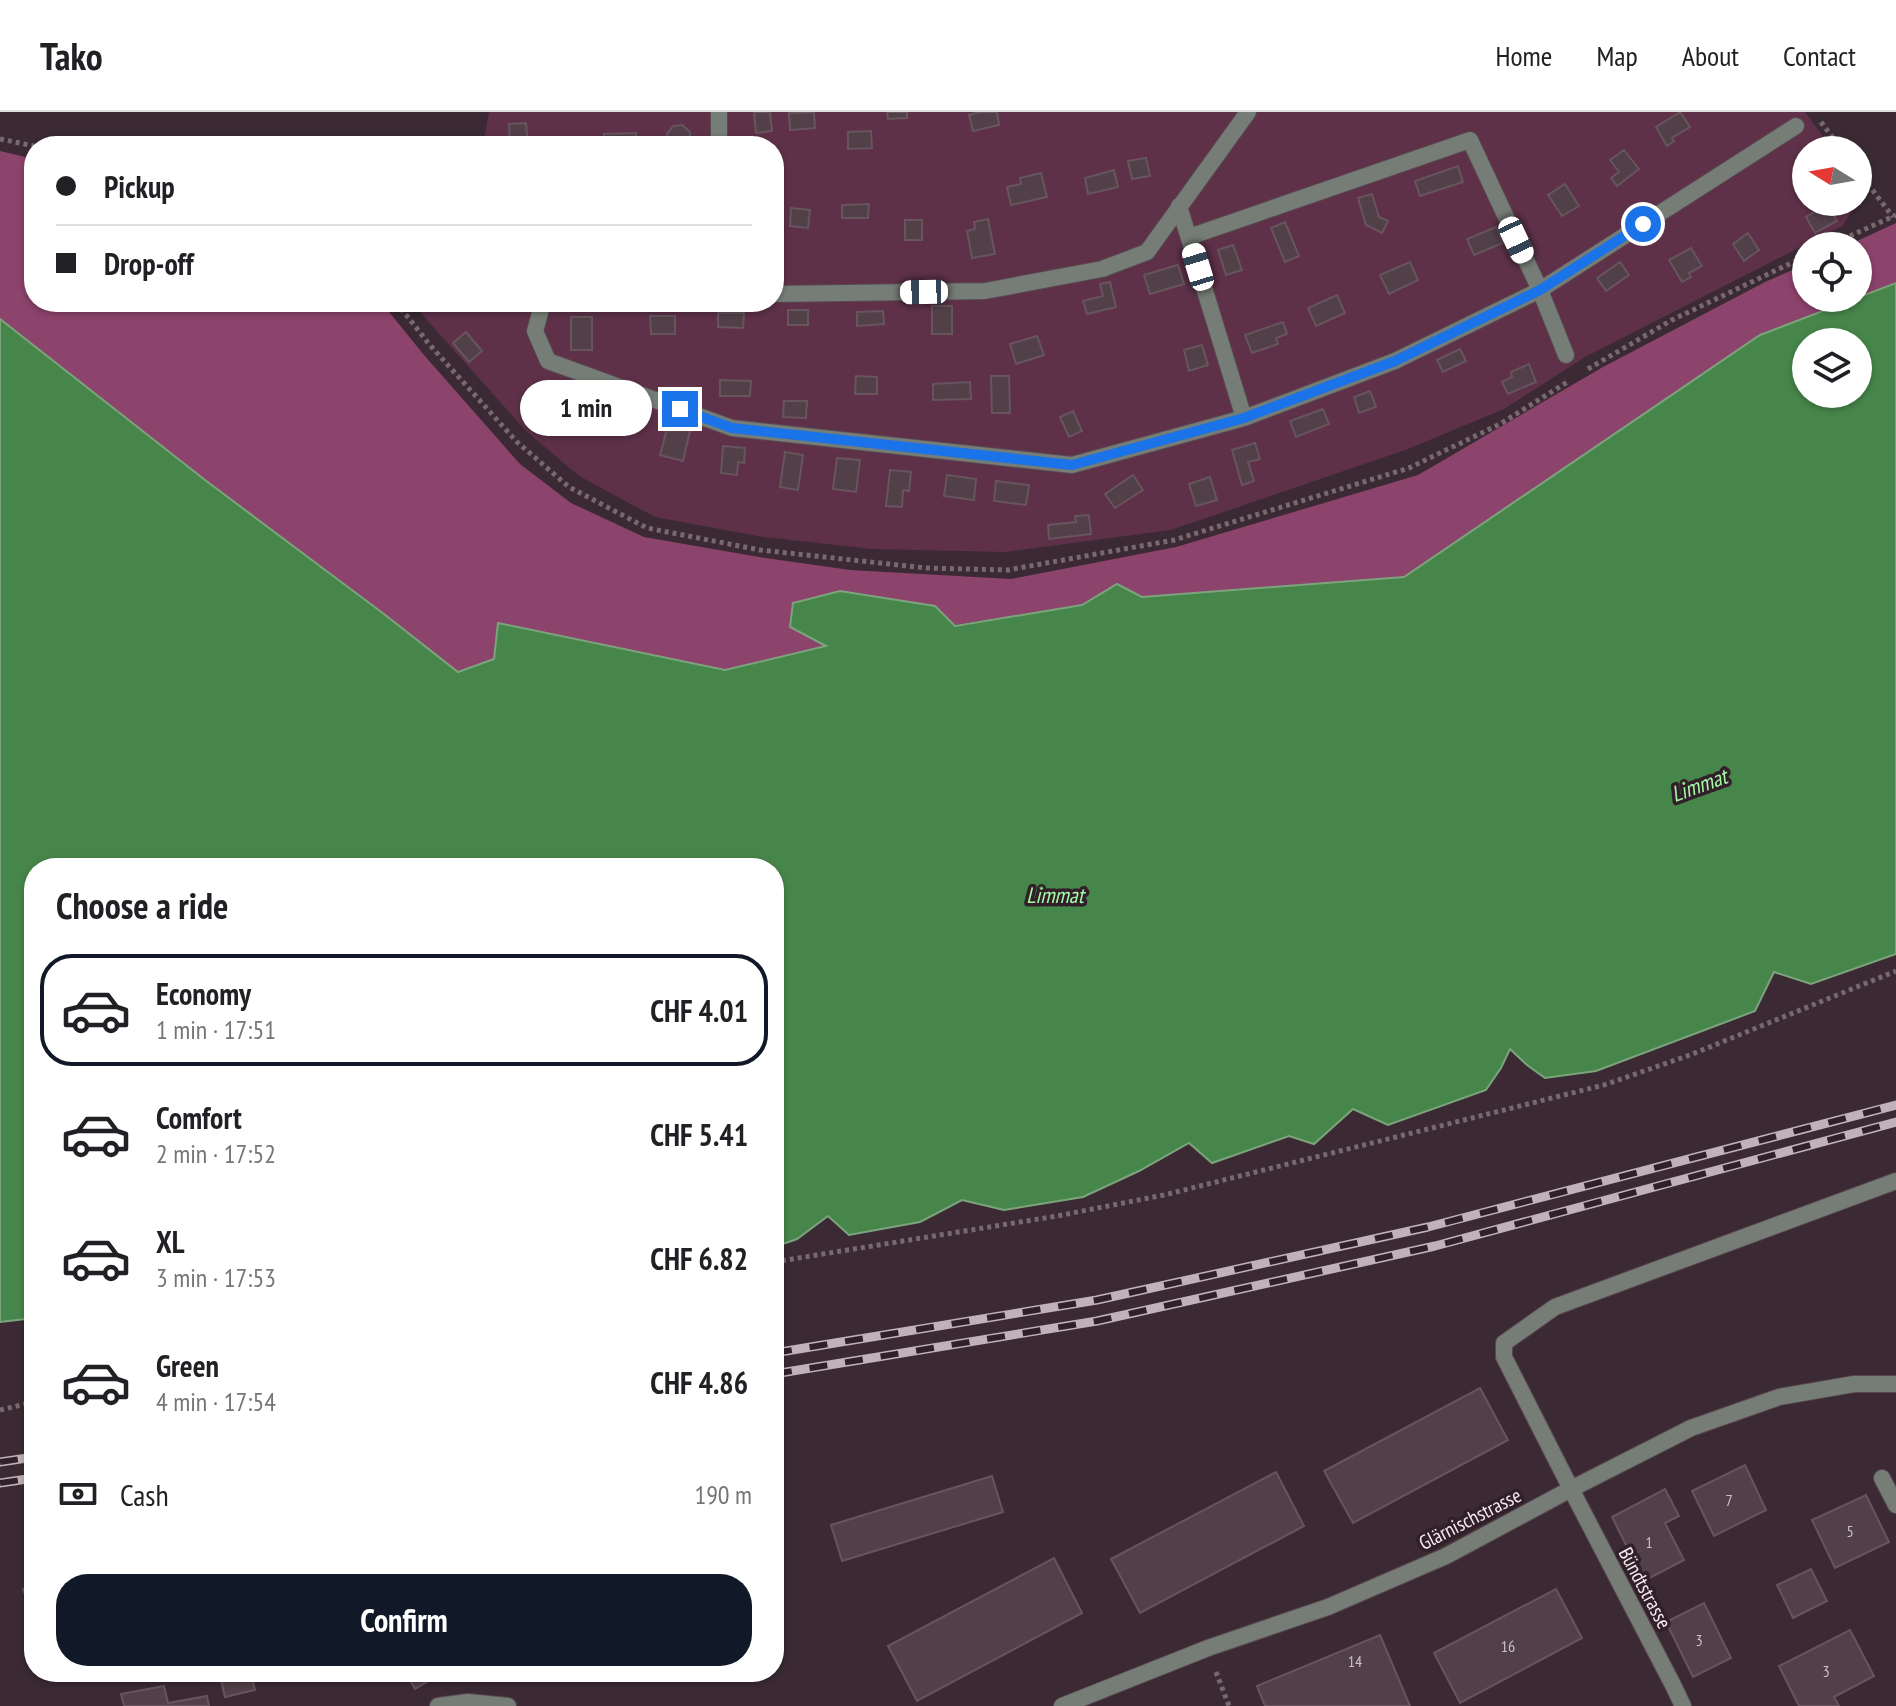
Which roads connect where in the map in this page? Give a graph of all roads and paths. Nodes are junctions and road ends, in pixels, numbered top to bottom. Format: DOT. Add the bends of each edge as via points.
graph roads {
  1 [pos="719,112"];
  2 [pos="1248,112"];
  3 [pos="1813,112"];
  4 [pos="1796,126"];
  5 [pos="719,136"];
  6 [pos="1831,136"];
  7 [pos="0,139"];
  8 [pos="24,144"];
  9 [pos="1872,188"];
  10 [pos="1179,206"];
  11 [pos="1894,216"];
  12 [pos="1859,232"];
  13 [pos="1189,237"];
  14 [pos="1540,290"];
  15 [pos="784,294"];
  16 [pos="540,312"];
  17 [pos="1566,355"];
  18 [pos="1244,418"];
  19 [pos="1896,971"];
  20 [pos="1896,1181"];
  21 [pos="784,1260"];
  22 [pos="1896,1384"];
  23 [pos="24,1404"];
  24 [pos="0,1410"];
  25 [pos="1882,1478"];
  26 [pos="1571,1489"];
  27 [pos="1896,1505"];
  28 [pos="1208,1648"];
  29 [pos="438,1706"];
  30 [pos="508,1706"];
  31 [pos="1062,1706"];
  32 [pos="1229,1706"];
  33 [pos="1683,1706"];
  1 -- 5 [label="street"];
  2 -- 10 [label="street"];
  3 -- 6 [label="path"];
  4 -- 14 [label="street"];
  7 -- 8 [label="path"];
  9 -- 11 [label="path"];
  10 -- 13 [label="street"];
  10 -- 15 [label="street" via="1147,252 1102,269 985,291"];
  11 -- 12 [label="path"];
  13 -- 14 [label="street" via="1470,140"];
  13 -- 18 [label="street"];
  14 -- 17 [label="street"];
  14 -- 18 [label="street" via="1395,361"];
  16 -- 18 [label="street" via="535,331 548,361 732,428 1072,465"];
  19 -- 21 [label="path" via="1604,1085 1164,1195"];
  20 -- 26 [label="street, Bündtstrasse" via="1555,1307 1504,1343 1504,1357"];
  22 -- 26 [label="street, Glärnischstrasse" via="1854,1384 1779,1397 1691,1428"];
  23 -- 24 [label="path"];
  25 -- 27 [label="street"];
  26 -- 28 [label="street, Glärnischstrasse" via="1446,1556 1328,1607"];
  26 -- 33 [label="street, Bündtstrasse"];
  28 -- 31 [label="street, Glärnischstrasse"];
  28 -- 32 [label="path"];
  29 -- 30 [label="street"];
}
